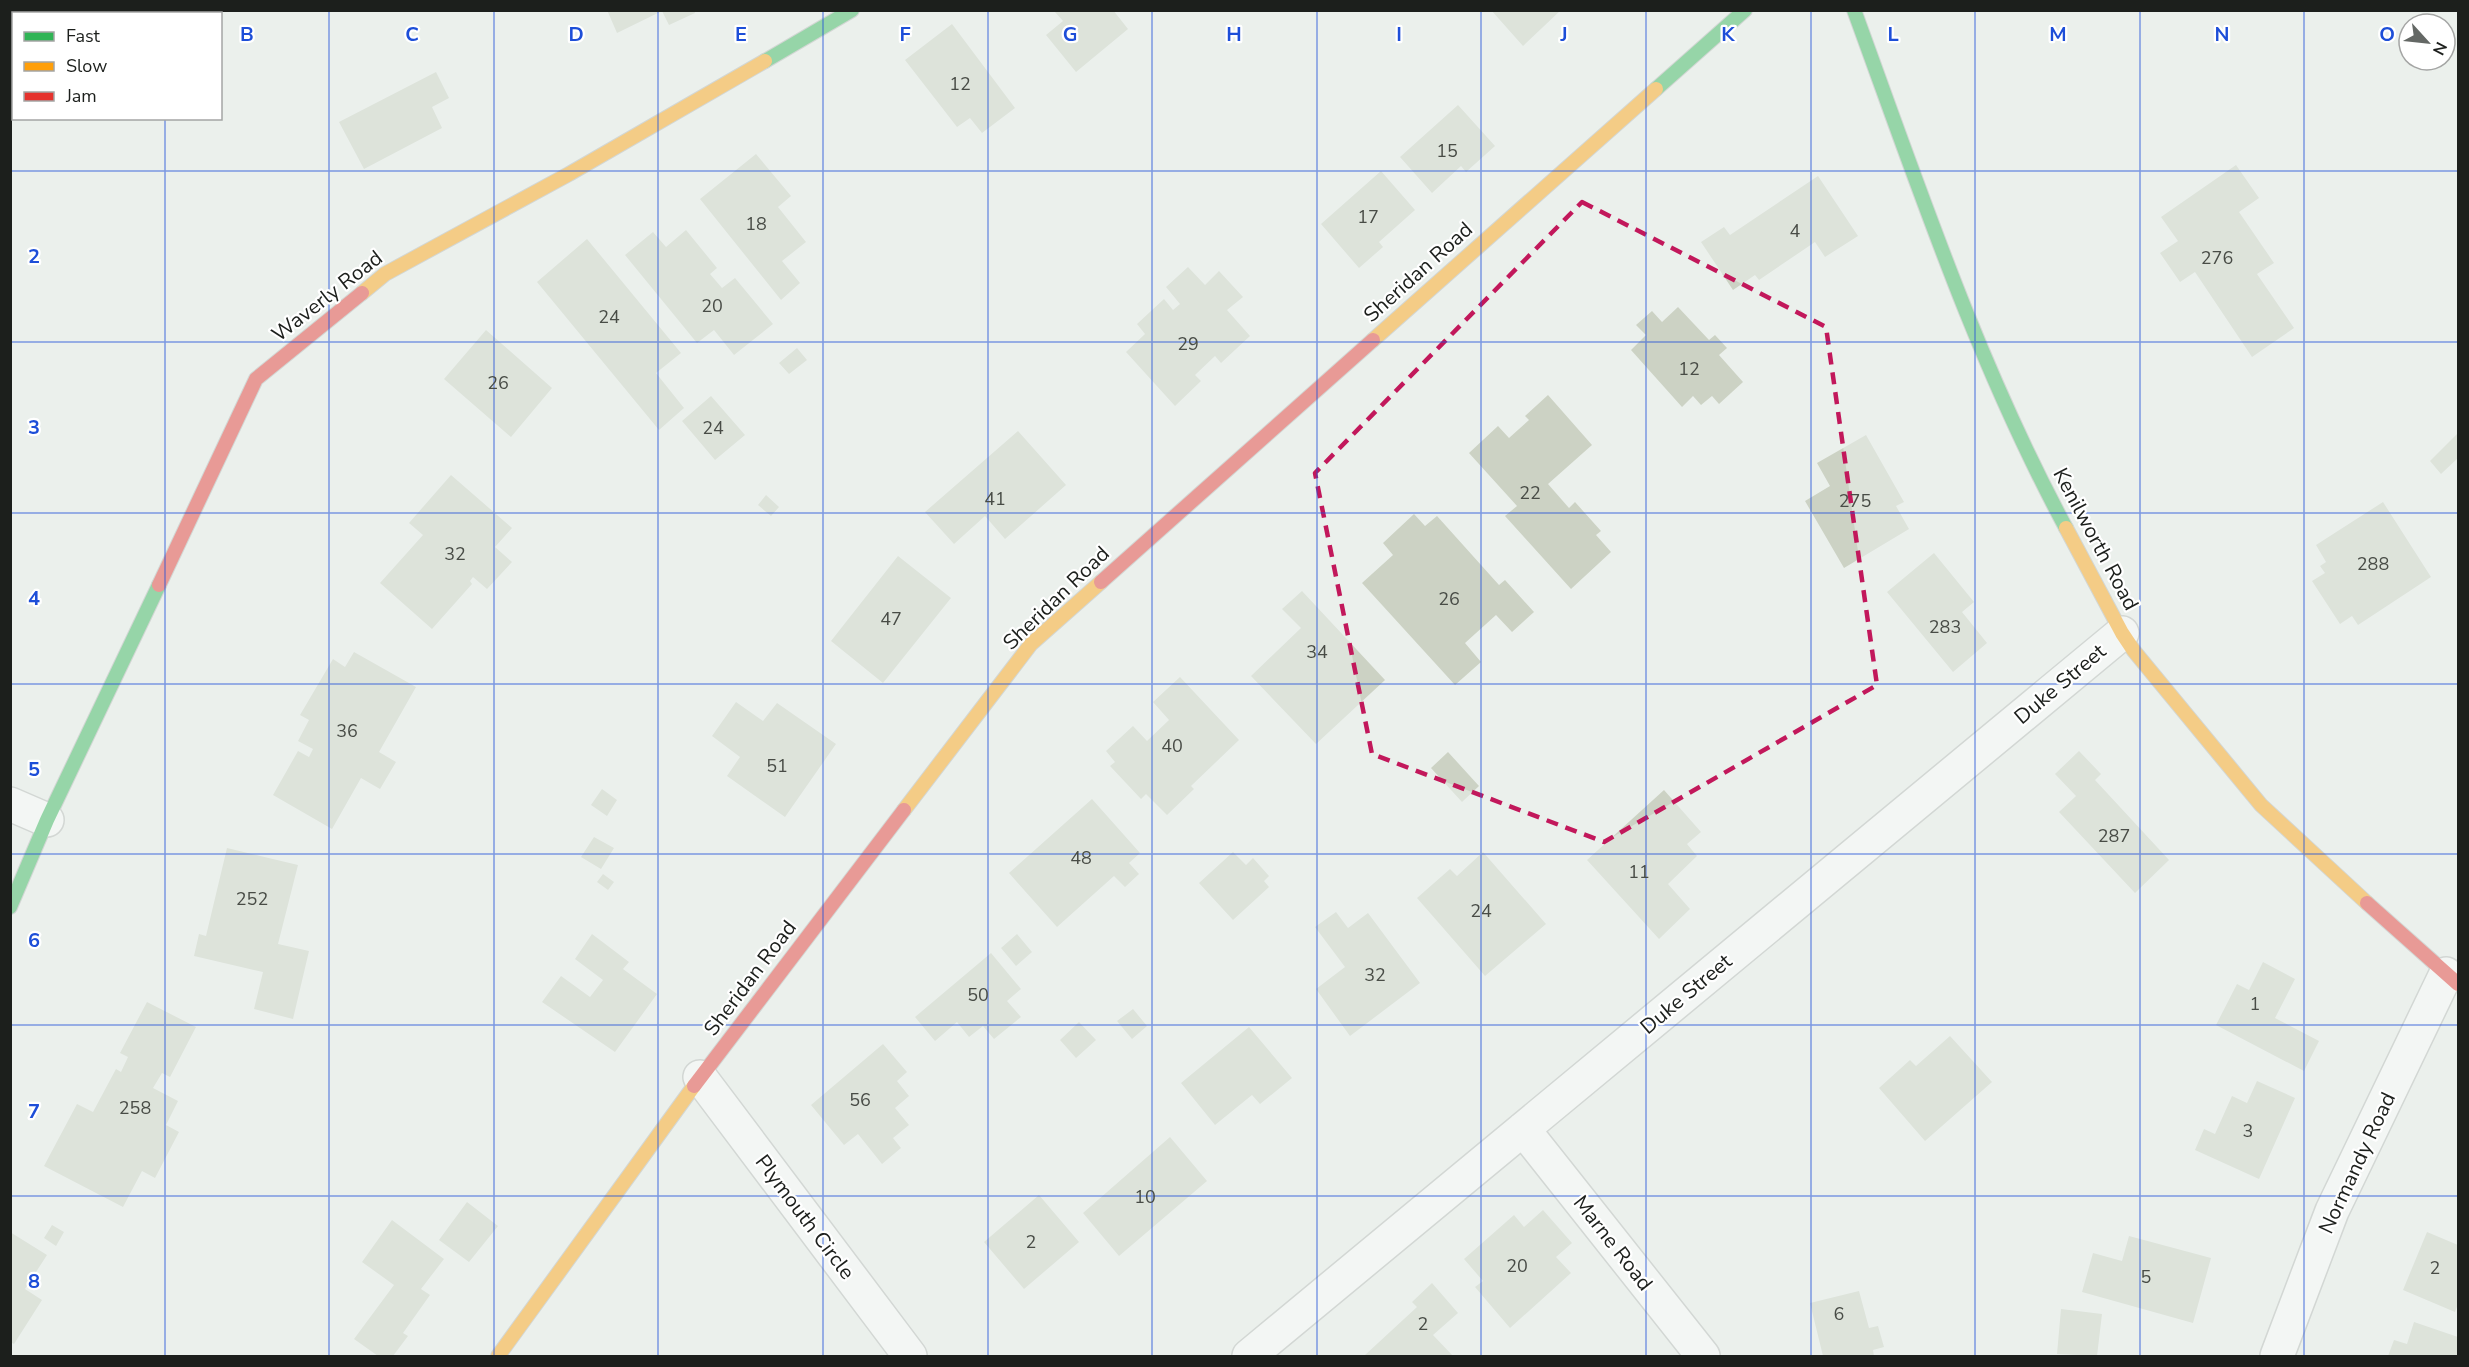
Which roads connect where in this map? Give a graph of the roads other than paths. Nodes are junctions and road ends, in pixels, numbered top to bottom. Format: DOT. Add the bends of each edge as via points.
graph roads {
  1 [pos="852,10"];
  2 [pos="1745,10"];
  3 [pos="1854,10"];
  4 [pos="2122,633"];
  5 [pos="10,804"];
  6 [pos="47,820"];
  7 [pos="10,907"];
  8 [pos="2452,979"];
  9 [pos="700,1077"];
  10 [pos="1523,1129"];
  11 [pos="498,1356"];
  12 [pos="910,1356"];
  13 [pos="1249,1356"];
  14 [pos="1702,1356"];
  15 [pos="2277,1356"];
  1 -- 6 [label="street, Waverly Road" via="569,174 385,274 256,379"];
  2 -- 9 [label="street, Sheridan Road" via="1031,644"];
  3 -- 4 [label="street, Kenilworth Road" via="1962,306 2031,463"];
  4 -- 8 [label="street, Kenilworth Road" via="2261,805"];
  4 -- 10 [label="street, Duke Street"];
  5 -- 6 [label="street"];
  6 -- 7 [label="street, Waverly Road"];
  8 -- 15 [label="street, Normandy Road" via="2332,1211"];
  9 -- 11 [label="street, Sheridan Road"];
  9 -- 12 [label="street, Plymouth Circle"];
  10 -- 13 [label="street, Duke Street"];
  10 -- 14 [label="street, Marne Road"];
}
